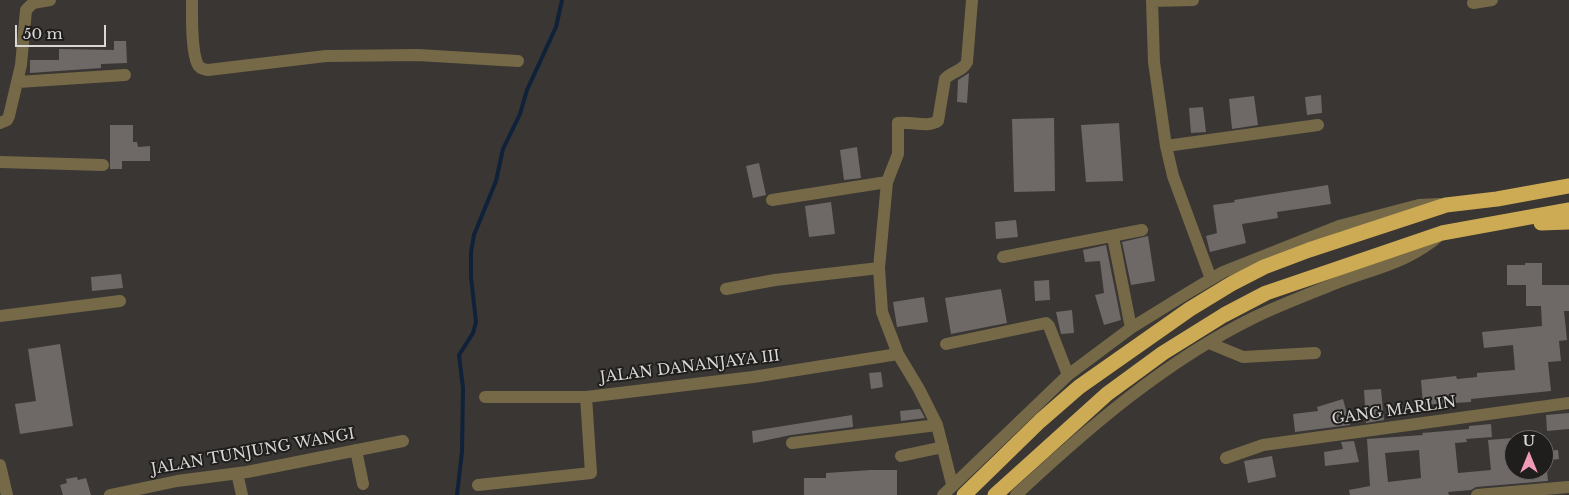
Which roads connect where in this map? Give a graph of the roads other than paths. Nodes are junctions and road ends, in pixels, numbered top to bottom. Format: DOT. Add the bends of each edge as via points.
graph roads {
  1 [pos="50,0"];
  2 [pos="192,0"];
  3 [pos="972,0"];
  4 [pos="1152,0"];
  5 [pos="1193,0"];
  6 [pos="1492,0"];
  7 [pos="1473,3"];
  8 [pos="518,61"];
  9 [pos="125,75"];
  10 [pos="18,82"];
  11 [pos="0,123"];
  12 [pos="1318,125"];
  13 [pos="1166,146"];
  14 [pos="0,162"];
  15 [pos="103,164"];
  16 [pos="1569,180"];
  17 [pos="887,182"];
  18 [pos="1569,186"];
  19 [pos="1497,199"];
  20 [pos="772,200"];
  21 [pos="1446,205"];
  22 [pos="1569,210"];
  23 [pos="1569,222"];
  24 [pos="1497,223"];
  25 [pos="1142,230"];
  26 [pos="1442,233"];
  27 [pos="1113,237"];
  28 [pos="1003,256"];
  29 [pos="879,268"];
  30 [pos="1211,279"];
  31 [pos="726,289"];
  32 [pos="120,301"];
  33 [pos="0,316"];
  34 [pos="1131,328"];
  35 [pos="1209,343"];
  36 [pos="946,344"];
  37 [pos="1315,353"];
  38 [pos="898,354"];
  39 [pos="1140,370"];
  40 [pos="1068,375"];
  41 [pos="1150,383"];
  42 [pos="485,397"];
  43 [pos="586,397"];
  44 [pos="1569,403"];
  45 [pos="937,425"];
  46 [pos="403,440"];
  47 [pos="792,443"];
  48 [pos="943,447"];
  49 [pos="356,450"];
  50 [pos="902,456"];
  51 [pos="1226,458"];
  52 [pos="0,465"];
  53 [pos="237,473"];
  54 [pos="363,484"];
  55 [pos="478,484"];
  56 [pos="952,484"];
  57 [pos="1568,489"];
  58 [pos="7,495"];
  59 [pos="110,495"];
  60 [pos="242,495"];
  61 [pos="943,495"];
  62 [pos="964,495"];
  63 [pos="995,495"];
  64 [pos="1016,495"];
  65 [pos="1477,495"];
  1 -- 10 [label="street" via="33,3 26,10 25,43"];
  2 -- 8 [label="street" via="192,30 198,64 208,70 326,56 418,55"];
  3 -- 17 [label="street" via="965,67 948,74 945,79 941,113 936,123 898,123 898,154"];
  4 -- 5 [label="street"];
  4 -- 13 [label="street" via="1154,62"];
  6 -- 7 [label="street"];
  9 -- 10 [label="street"];
  10 -- 11 [label="street" via="9,116"];
  12 -- 13 [label="street"];
  13 -- 30 [label="street" via="1173,176"];
  14 -- 15 [label="street"];
  16 -- 19 [label="highway"];
  17 -- 20 [label="street"];
  17 -- 29 [label="street"];
  18 -- 19 [label="highway"];
  19 -- 21 [label="highway"];
  21 -- 30 [label="street" via="1419,205 1339,226"];
  21 -- 62 [label="highway" via="1309,250 1231,284 1078,387"];
  22 -- 24 [label="highway"];
  23 -- 24 [label="highway"];
  24 -- 26 [label="highway"];
  25 -- 27 [label="street"];
  26 -- 35 [label="street" via="1411,256 1338,282 1255,318"];
  26 -- 39 [label="highway" via="1266,293 1224,315"];
  27 -- 28 [label="street"];
  27 -- 34 [label="street"];
  29 -- 31 [label="street"];
  29 -- 38 [label="street" via="882,312"];
  30 -- 34 [label="street"];
  32 -- 33 [label="street"];
  34 -- 40 [label="street"];
  35 -- 37 [label="street" via="1243,358"];
  35 -- 41 [label="street"];
  36 -- 40 [label="street" via="1046,323 1050,326"];
  38 -- 43 [label="street, JALAN DANANJAYA III" via="753,377"];
  38 -- 45 [label="street"];
  39 -- 41 [label="street"];
  39 -- 63 [label="highway" via="1107,394"];
  40 -- 56 [label="street"];
  41 -- 64 [label="street" via="1102,418"];
  42 -- 43 [label="street, JALAN DANANJAYA III"];
  43 -- 55 [label="street" via="591,473"];
  44 -- 51 [label="street, GANG MARLIN" via="1263,445"];
  45 -- 47 [label="street"];
  45 -- 48 [label="street"];
  46 -- 49 [label="street, JALAN TUNJUNG WANGI"];
  48 -- 50 [label="street"];
  48 -- 56 [label="street"];
  49 -- 53 [label="street, JALAN TUNJUNG WANGI"];
  49 -- 54 [label="street"];
  52 -- 58 [label="street"];
  53 -- 59 [label="street, JALAN TUNJUNG WANGI"];
  53 -- 60 [label="street"];
  56 -- 61 [label="street"];
  57 -- 65 [label="street"];
}
